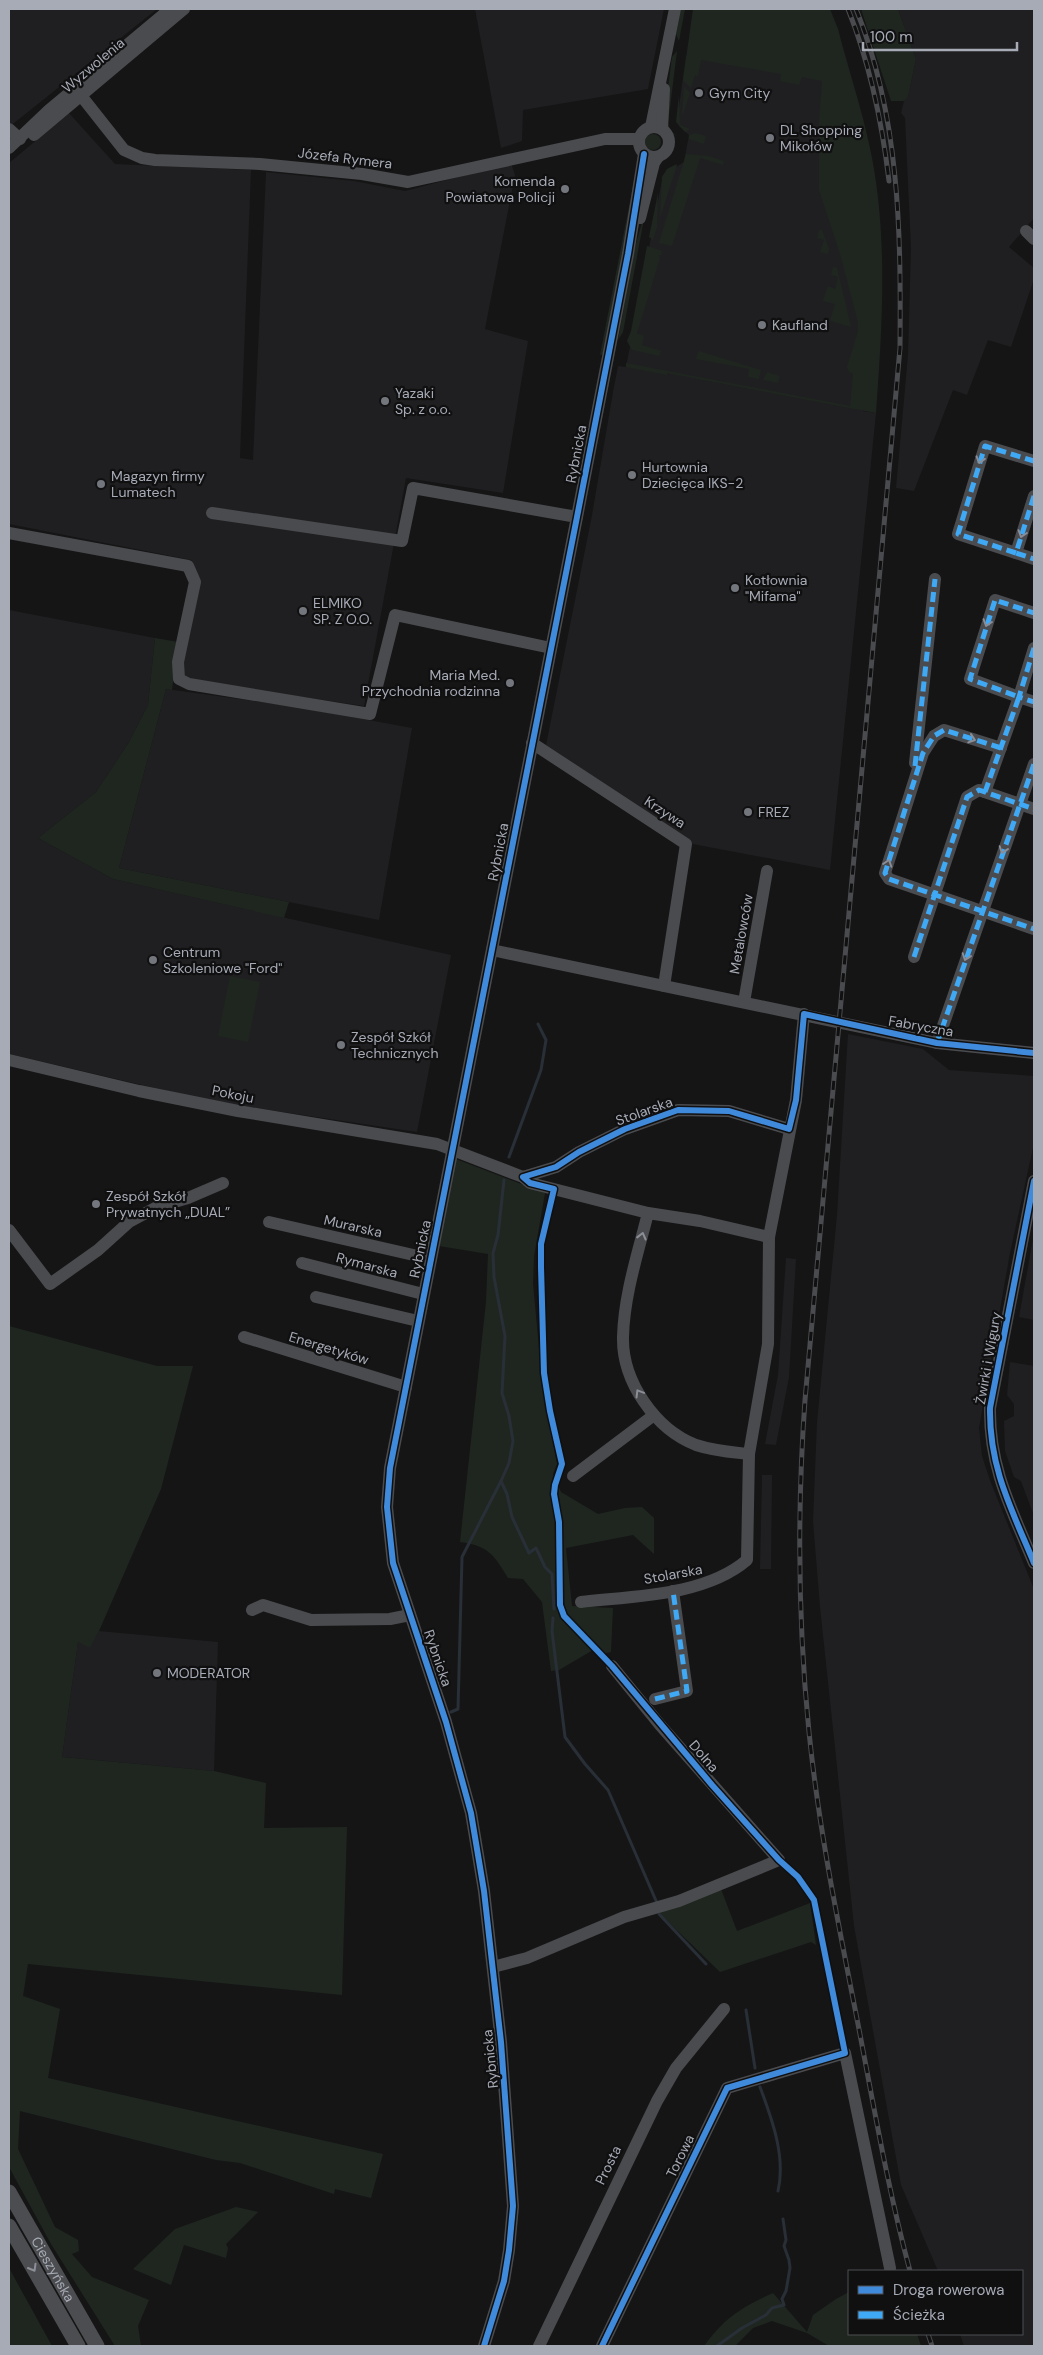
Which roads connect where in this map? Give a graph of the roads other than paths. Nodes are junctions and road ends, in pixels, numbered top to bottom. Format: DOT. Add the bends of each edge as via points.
graph roads {
  1 [pos="170,9"];
  2 [pos="184,9"];
  3 [pos="675,9"];
  4 [pos="78,92"];
  5 [pos="656,128"];
  6 [pos="9,129"];
  7 [pos="20,139"];
  8 [pos="638,139"];
  9 [pos="9,148"];
  10 [pos="644,154"];
  11 [pos="658,157"];
  12 [pos="628,254"];
  13 [pos="1034,461"];
  14 [pos="1034,496"];
  15 [pos="212,513"];
  16 [pos="577,517"];
  17 [pos="9,533"];
  18 [pos="1016,553"];
  19 [pos="1034,560"];
  20 [pos="935,579"];
  21 [pos="1034,613"];
  22 [pos="551,648"];
  23 [pos="1034,648"];
  24 [pos="1019,698"];
  25 [pos="1034,702"];
  26 [pos="532,743"];
  27 [pos="1001,748"];
  28 [pos="1034,764"];
  29 [pos="913,785"];
  30 [pos="985,792"];
  31 [pos="1020,804"];
  32 [pos="1034,809"];
  33 [pos="767,871"];
  34 [pos="935,895"];
  35 [pos="982,911"];
  36 [pos="1034,929"];
  37 [pos="492,950"];
  38 [pos="914,957"];
  39 [pos="664,986"];
  40 [pos="744,1002"];
  41 [pos="804,1014"];
  42 [pos="937,1043"];
  43 [pos="1034,1053"];
  44 [pos="9,1060"];
  45 [pos="789,1129"];
  46 [pos="452,1150"];
  47 [pos="556,1167"];
  48 [pos="523,1177"];
  49 [pos="1034,1181"];
  50 [pos="223,1183"];
  51 [pos="554,1189"];
  52 [pos="648,1213"];
  53 [pos="269,1222"];
  54 [pos="9,1230"];
  55 [pos="769,1237"];
  56 [pos="431,1259"];
  57 [pos="302,1264"];
  58 [pos="423,1294"];
  59 [pos="316,1297"];
  60 [pos="418,1321"];
  61 [pos="244,1337"];
  62 [pos="406,1387"];
  63 [pos="654,1414"];
  64 [pos="749,1454"];
  65 [pos="573,1476"];
  66 [pos="1034,1563"];
  67 [pos="673,1591"];
  68 [pos="581,1602"];
  69 [pos="252,1610"];
  70 [pos="410,1615"];
  71 [pos="612,1666"];
  72 [pos="655,1699"];
  73 [pos="493,1967"];
  74 [pos="724,2009"];
  75 [pos="9,2192"];
  76 [pos="9,2226"];
  77 [pos="890,2268"];
  78 [pos="78,2346"];
  79 [pos="97,2346"];
  80 [pos="484,2346"];
  81 [pos="539,2346"];
  82 [pos="602,2346"];
  1 -- 4 [label="street, Wyzwolenia"];
  2 -- 4 [label="street, Wyzwolenia"];
  3 -- 5 [label="street"];
  4 -- 7 [label="street, Wyzwolenia" via="30,138"];
  4 -- 8 [label="street, Józefa Rymera" via="124,150 142,158 260,164 408,182 605,139"];
  5 -- 8 [label="street" via="643,131"];
  5 -- 11 [label="street" via="668,135 669,146"];
  6 -- 7 [label="street"];
  7 -- 9 [label="street, Wyzwolenia"];
  8 -- 10 [label="street"];
  10 -- 11 [label="street"];
  10 -- 12 [label="street, Rybnicka"];
  11 -- 12 [label="street, Rybnicka"];
  12 -- 16 [label="street, Rybnicka"];
  13 -- 18 [label="street, one-way" via="985,446 958,534"];
  14 -- 18 [label="street, one-way"];
  15 -- 16 [label="street" via="402,541 413,488"];
  16 -- 22 [label="street, Rybnicka"];
  17 -- 22 [label="street" via="188,566 195,582 178,662 179,679 189,684 370,714 396,615"];
  18 -- 19 [label="street"];
  20 -- 29 [label="street"];
  21 -- 24 [label="street, one-way" via="995,600 970,679"];
  22 -- 26 [label="street, Rybnicka"];
  23 -- 24 [label="street"];
  24 -- 25 [label="street"];
  24 -- 27 [label="street"];
  26 -- 37 [label="street, Rybnicka"];
  26 -- 39 [label="street, Krzywa" via="686,844"];
  29 -- 27 [label="street, one-way" via="923,753 934,736 944,730"];
  27 -- 30 [label="street"];
  28 -- 31 [label="street"];
  34 -- 29 [label="street, one-way" via="889,879 884,873"];
  30 -- 31 [label="street"];
  30 -- 34 [label="street" via="979,790 967,797"];
  31 -- 32 [label="street"];
  31 -- 35 [label="street, one-way"];
  33 -- 40 [label="street, Metalowców"];
  34 -- 35 [label="street"];
  34 -- 38 [label="street"];
  35 -- 36 [label="street"];
  35 -- 42 [label="street, one-way"];
  37 -- 39 [label="street, Fabryczna"];
  37 -- 46 [label="street, Rybnicka"];
  39 -- 40 [label="street, Fabryczna"];
  40 -- 41 [label="street, Fabryczna"];
  41 -- 42 [label="street, Fabryczna"];
  41 -- 45 [label="street, Stolarska" via="796,1100"];
  42 -- 43 [label="street, Fabryczna"];
  44 -- 46 [label="street, Pokoju" via="149,1093 437,1144"];
  45 -- 47 [label="street, Stolarska" via="729,1111 678,1110 625,1130"];
  45 -- 55 [label="street, Stolarska"];
  46 -- 48 [label="street"];
  46 -- 56 [label="street, Rybnicka"];
  47 -- 48 [label="street, Stolarska"];
  47 -- 51 [label="street"];
  48 -- 51 [label="street" via="530,1183"];
  49 -- 66 [label="street, Żwirki i Wigury" via="990,1408 990,1432 1002,1486"];
  50 -- 54 [label="street" via="129,1222 98,1250 50,1284"];
  51 -- 52 [label="street"];
  52 -- 55 [label="street"];
  63 -- 52 [label="street, one-way" via="637,1390 624,1351 623,1337 630,1286"];
  53 -- 56 [label="street, Murarska"];
  55 -- 64 [label="street, Stolarska" via="768,1344"];
  56 -- 58 [label="street, Rybnicka"];
  57 -- 58 [label="street, Rymarska"];
  58 -- 60 [label="street, Rybnicka"];
  59 -- 60 [label="street"];
  60 -- 62 [label="street, Rybnicka"];
  61 -- 62 [label="street, Energetyków"];
  62 -- 70 [label="street, Rybnicka" via="390,1468 387,1507 393,1563"];
  63 -- 64 [label="street" via="685,1439 717,1451"];
  63 -- 65 [label="street"];
  64 -- 67 [label="street, Stolarska" via="747,1560 712,1582"];
  67 -- 68 [label="street, Stolarska"];
  67 -- 72 [label="street" via="687,1691"];
  69 -- 70 [label="street" via="263,1605 311,1620 339,1621"];
  70 -- 73 [label="street, Rybnicka" via="446,1722 471,1813"];
  71 -- 73 [label="street, Dolna" via="779,1860 679,1901 624,1917 527,1958"];
  73 -- 80 [label="street, Rybnicka" via="507,2104 513,2206 504,2280"];
  74 -- 81 [label="street, Prosta" via="676,2068 657,2100"];
  75 -- 79 [label="main road, Cieszyńska"];
  76 -- 78 [label="main road, Cieszyńska, one-way"];
  77 -- 82 [label="street, Torowa" via="845,2053 727,2088"];
}
